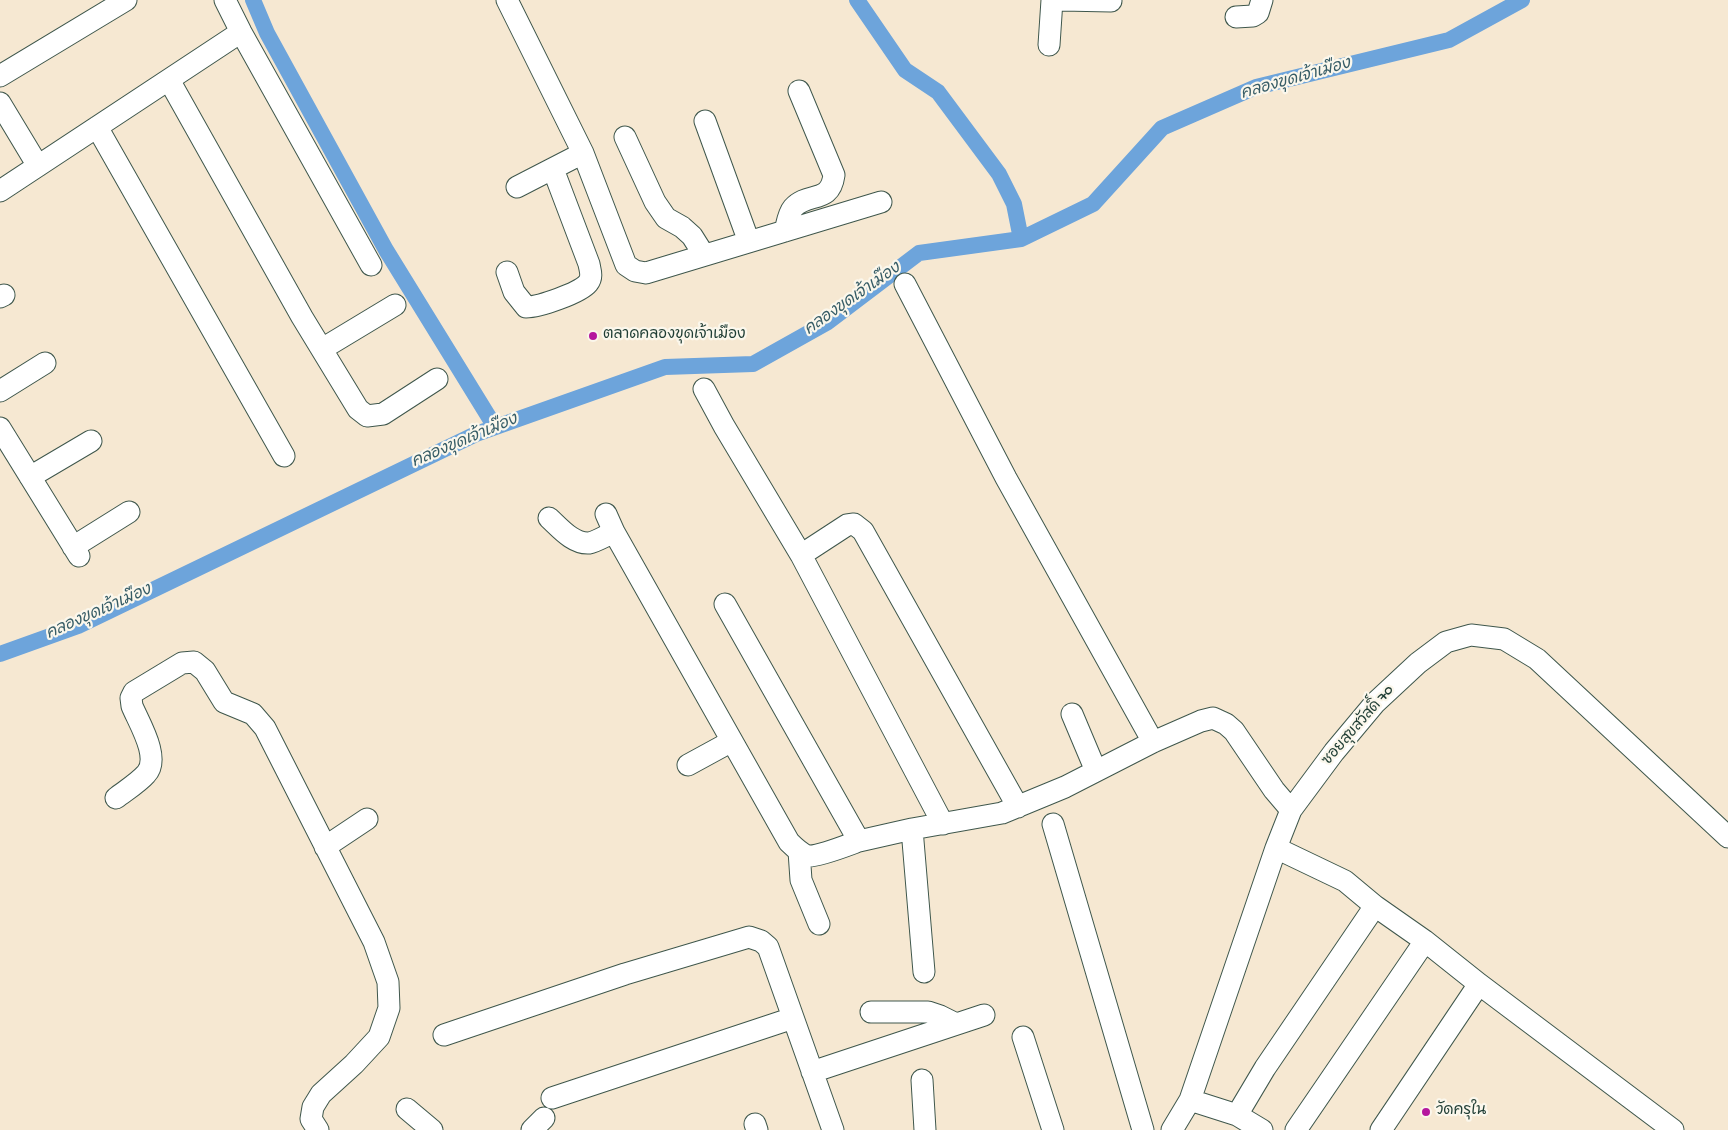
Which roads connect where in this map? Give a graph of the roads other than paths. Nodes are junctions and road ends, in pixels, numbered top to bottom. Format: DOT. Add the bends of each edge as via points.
graph roads {
  1 [pos="126,0"];
  2 [pos="224,0"];
  3 [pos="507,0"];
  4 [pos="1052,0"];
  5 [pos="1062,0"];
  6 [pos="1262,0"];
  7 [pos="1111,5"];
  8 [pos="1236,17"];
  9 [pos="241,32"];
  10 [pos="1049,46"];
  11 [pos="0,76"];
  12 [pos="169,80"];
  13 [pos="799,91"];
  14 [pos="0,103"];
  15 [pos="705,121"];
  16 [pos="97,127"];
  17 [pos="625,137"];
  18 [pos="583,153"];
  19 [pos="38,166"];
  20 [pos="553,169"];
  21 [pos="518,187"];
  22 [pos="0,191"];
  23 [pos="881,202"];
  24 [pos="785,231"];
  25 [pos="749,242"];
  26 [pos="704,255"];
  27 [pos="371,265"];
  28 [pos="507,272"];
  29 [pos="905,284"];
  30 [pos="395,305"];
  31 [pos="322,349"];
  32 [pos="45,363"];
  33 [pos="437,379"];
  34 [pos="704,389"];
  35 [pos="0,391"];
  36 [pos="0,428"];
  37 [pos="91,442"];
  38 [pos="284,456"];
  39 [pos="30,478"];
  40 [pos="130,512"];
  41 [pos="549,518"];
  42 [pos="801,555"];
  43 [pos="725,604"];
  44 [pos="1072,714"];
  45 [pos="732,741"];
  46 [pos="1153,742"];
  47 [pos="688,765"];
  48 [pos="1096,771"];
  49 [pos="116,798"];
  50 [pos="1018,807"];
  51 [pos="1292,810"];
  52 [pos="367,819"];
  53 [pos="942,824"];
  54 [pos="1053,824"];
  55 [pos="912,829"];
  56 [pos="1728,836"];
  57 [pos="859,841"];
  58 [pos="325,847"];
  59 [pos="1276,848"];
  60 [pos="798,851"];
  61 [pos="1375,906"];
  62 [pos="819,924"];
  63 [pos="1425,941"];
  64 [pos="924,972"];
  65 [pos="1479,984"];
  66 [pos="871,1012"];
  67 [pos="984,1015"];
  68 [pos="793,1018"];
  69 [pos="956,1024"];
  70 [pos="444,1035"];
  71 [pos="1024,1037"];
  72 [pos="812,1072"];
  73 [pos="922,1080"];
  74 [pos="552,1098"];
  75 [pos="1190,1100"];
  76 [pos="407,1109"];
  77 [pos="1237,1115"];
  78 [pos="318,1130"];
  79 [pos="432,1130"];
  80 [pos="833,1130"];
  81 [pos="925,1130"];
  82 [pos="1054,1130"];
  83 [pos="1143,1130"];
  84 [pos="1172,1130"];
  85 [pos="1262,1130"];
  86 [pos="1296,1130"];
  87 [pos="1381,1130"];
  88 [pos="1673,1130"];
  1 -- 11 [label="street"];
  2 -- 9 [label="street"];
  3 -- 18 [label="street"];
  4 -- 10 [label="street"];
  5 -- 7 [label="street"];
  6 -- 8 [label="street" via="1258,13"];
  9 -- 12 [label="street"];
  9 -- 27 [label="street"];
  12 -- 16 [label="street"];
  12 -- 31 [label="street"];
  13 -- 24 [label="street" via="834,175 827,193 791,210"];
  14 -- 19 [label="street"];
  15 -- 25 [label="street"];
  16 -- 19 [label="street"];
  16 -- 38 [label="street"];
  17 -- 26 [label="street" via="655,202 666,218 682,226 692,236"];
  18 -- 20 [label="street"];
  18 -- 26 [label="street" via="626,265 635,271 646,272"];
  19 -- 22 [label="street"];
  20 -- 21 [label="street"];
  20 -- 28 [label="street" via="589,264 589,282 566,295 526,307 514,292"];
  23 -- 24 [label="street"];
  24 -- 25 [label="street"];
  25 -- 26 [label="street"];
  29 -- 46 [label="street" via="1006,478"];
  30 -- 31 [label="street"];
  31 -- 33 [label="street" via="358,409 367,416 383,414"];
  32 -- 35 [label="street"];
  34 -- 42 [label="street"];
  36 -- 39 [label="street"];
  37 -- 39 [label="street"];
  39 -- 40 [label="street" via="76,551"];
  41 -- 45 [label="street" via="568,536 589,543 610,523"];
  42 -- 50 [label="street" via="847,525 854,524 863,531"];
  42 -- 53 [label="street"];
  43 -- 57 [label="street"];
  44 -- 48 [label="street"];
  45 -- 47 [label="street"];
  45 -- 60 [label="street" via="789,842"];
  46 -- 48 [label="street"];
  46 -- 51 [label="street" via="1200,721 1213,718 1226,724"];
  48 -- 50 [label="street"];
  49 -- 58 [label="street" via="147,773 151,763 152,753 132,706 134,692 182,664 194,662 205,671 224,702 252,714 266,728"];
  50 -- 53 [label="street"];
  51 -- 56 [label="street, ซอยสุขสวัสดิ์ 70" via="1375,703 1446,642 1472,635 1504,639 1537,659"];
  51 -- 59 [label="street, ซอยสุขสวัสดิ์ 70"];
  52 -- 58 [label="street"];
  53 -- 55 [label="street"];
  54 -- 83 [label="street"];
  55 -- 57 [label="street"];
  55 -- 64 [label="street"];
  57 -- 60 [label="street" via="816,855 808,856"];
  58 -- 78 [label="street" via="374,942 388,982 390,1008 379,1037 321,1094 313,1107 311,1119"];
  59 -- 61 [label="street" via="1345,881"];
  59 -- 75 [label="street, ซอยสุขสวัสดิ์ 70"];
  60 -- 62 [label="street" via="802,880"];
  61 -- 63 [label="street"];
  61 -- 77 [label="street" via="1265,1068"];
  63 -- 65 [label="street"];
  63 -- 86 [label="street"];
  65 -- 87 [label="street"];
  65 -- 88 [label="street"];
  66 -- 69 [label="street" via="928,1012"];
  67 -- 69 [label="street"];
  68 -- 70 [label="street" via="768,947 749,937 625,974"];
  68 -- 72 [label="street"];
  68 -- 74 [label="street"];
  69 -- 72 [label="street"];
  71 -- 82 [label="street"];
  72 -- 80 [label="street"];
  73 -- 81 [label="street"];
  75 -- 77 [label="street"];
  75 -- 84 [label="street, ซอยสุขสวัสดิ์ 70"];
  76 -- 79 [label="street"];
  77 -- 85 [label="street"];
}
